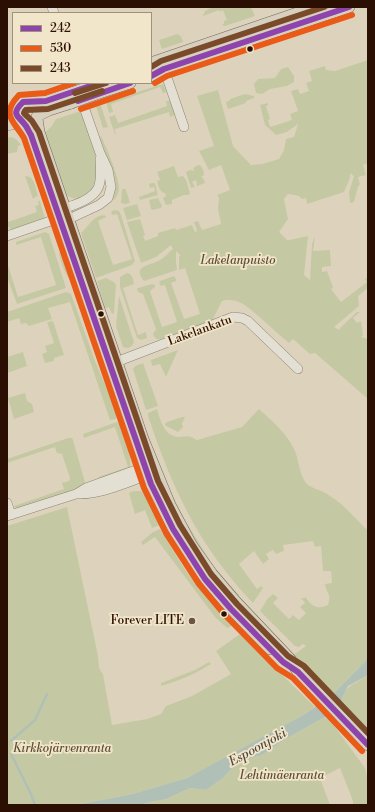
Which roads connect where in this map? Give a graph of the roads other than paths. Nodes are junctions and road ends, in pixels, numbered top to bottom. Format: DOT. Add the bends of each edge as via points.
graph roads {
  1 [pos="315,7"];
  2 [pos="349,7"];
  3 [pos="158,64"];
  4 [pos="152,74"];
  5 [pos="123,84"];
  6 [pos="96,88"];
  7 [pos="69,98"];
  8 [pos="32,102"];
  9 [pos="17,108"];
  10 [pos="85,110"];
  11 [pos="7,115"];
  12 [pos="38,117"];
  13 [pos="23,123"];
  14 [pos="7,125"];
  15 [pos="184,127"];
  16 [pos="100,153"];
  17 [pos="65,208"];
  18 [pos="64,218"];
  19 [pos="7,236"];
  20 [pos="114,363"];
  21 [pos="298,369"];
  22 [pos="149,471"];
  23 [pos="7,503"];
  24 [pos="9,515"];
  25 [pos="368,745"];
  1 -- 3 [label="main road"];
  2 -- 3 [label="main road"];
  3 -- 4 [label="main road"];
  3 -- 15 [label="street"];
  5 -- 6 [label="main road"];
  6 -- 7 [label="main road, bridge"];
  7 -- 8 [label="main road"];
  7 -- 12 [label="main road"];
  8 -- 9 [label="main road" via="23,102"];
  8 -- 12 [label="main road" via="37,107"];
  9 -- 11 [label="main road"];
  9 -- 13 [label="main road" via="16,116"];
  10 -- 16 [label="street"];
  12 -- 13 [label="main road" via="32,123"];
  12 -- 17 [label="main road" via="39,132"];
  13 -- 14 [label="main road"];
  13 -- 18 [label="main road" via="31,135"];
  16 -- 17 [label="street" via="101,179 97,191 87,200"];
  16 -- 18 [label="street" via="110,181 108,198 99,206"];
  17 -- 18 [label="main road"];
  18 -- 19 [label="street"];
  18 -- 20 [label="main road"];
  20 -- 21 [label="street, Lakelankatu" via="233,317 248,322"];
  20 -- 22 [label="main road"];
  22 -- 24 [label="street" via="136,470 76,494"];
  22 -- 25 [label="main road" via="162,508 205,579 283,662 298,672"];
  23 -- 24 [label="street"];
}
